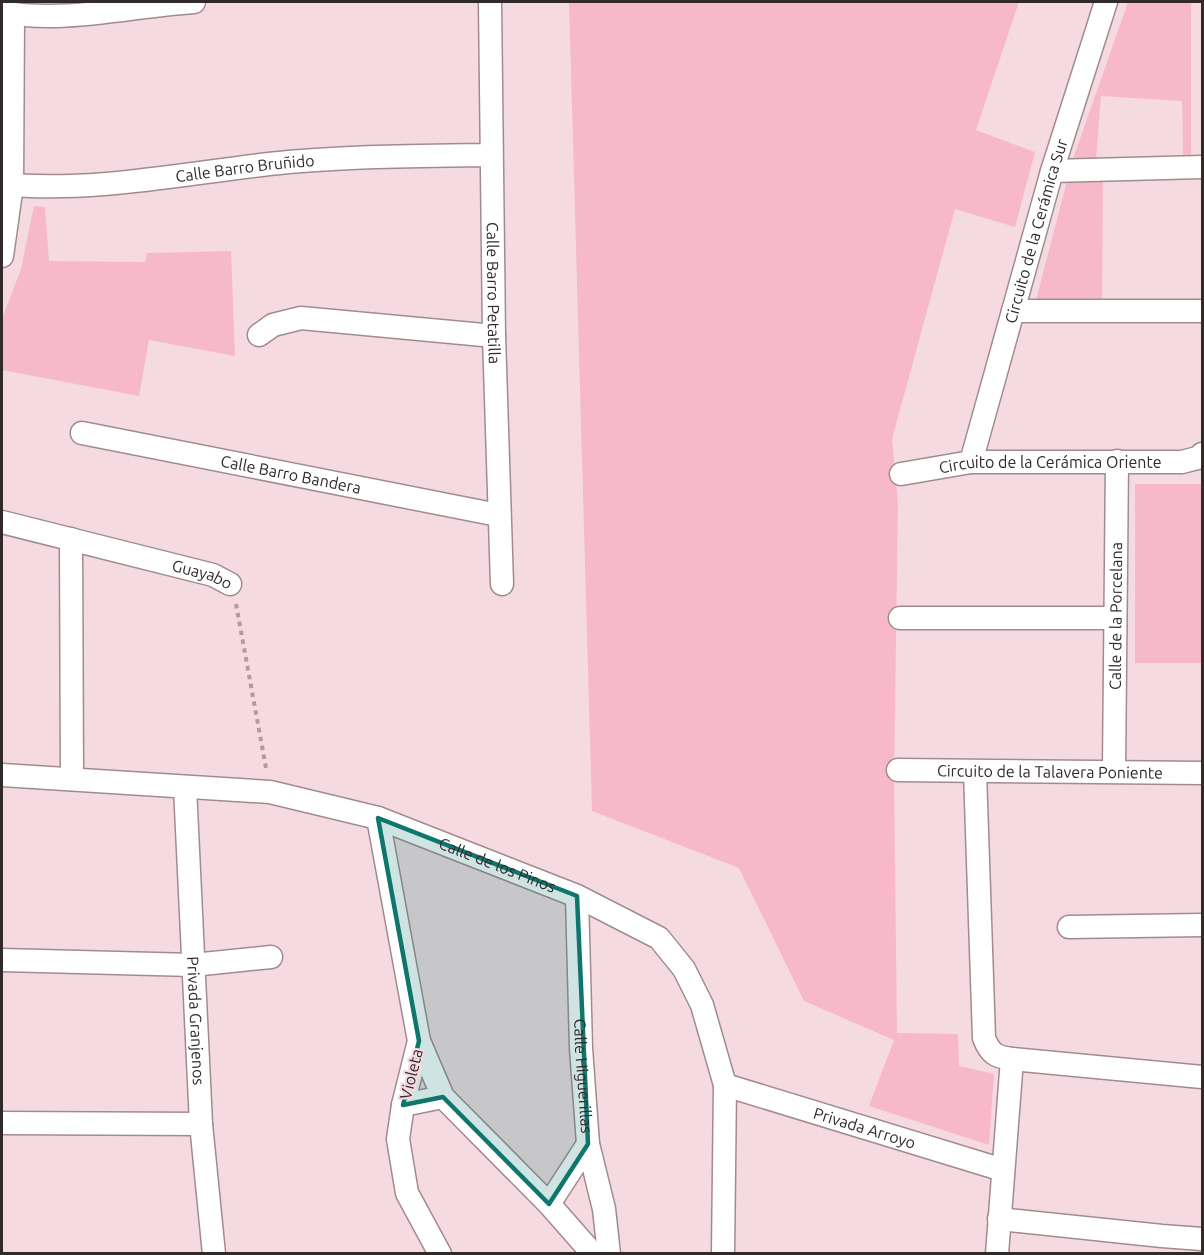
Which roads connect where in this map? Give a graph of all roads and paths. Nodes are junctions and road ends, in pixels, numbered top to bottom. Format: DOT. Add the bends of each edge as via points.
graph roads {
  1 [pos="194,2"];
  2 [pos="490,2"];
  3 [pos="1106,2"];
  4 [pos="7,13"];
  5 [pos="491,155"];
  6 [pos="1203,167"];
  7 [pos="1052,171"];
  8 [pos="7,185"];
  9 [pos="2,256"];
  10 [pos="1013,311"];
  11 [pos="1203,311"];
  12 [pos="260,335"];
  13 [pos="494,336"];
  14 [pos="82,433"];
  15 [pos="1202,455"];
  16 [pos="1117,461"];
  17 [pos="971,462"];
  18 [pos="901,474"];
  19 [pos="498,515"];
  20 [pos="2,522"];
  21 [pos="71,539"];
  22 [pos="230,584"];
  23 [pos="502,584"];
  24 [pos="900,618"];
  25 [pos="1115,618"];
  26 [pos="898,770"];
  27 [pos="1114,770"];
  28 [pos="975,772"];
  29 [pos="1203,772"];
  30 [pos="2,775"];
  31 [pos="72,779"];
  32 [pos="186,786"];
  33 [pos="270,792"];
  34 [pos="378,818"];
  35 [pos="577,896"];
  36 [pos="1203,925"];
  37 [pos="1069,927"];
  38 [pos="271,957"];
  39 [pos="2,960"];
  40 [pos="194,965"];
  41 [pos="419,1041"];
  42 [pos="1012,1059"];
  43 [pos="1203,1077"];
  44 [pos="724,1085"];
  45 [pos="443,1097"];
  46 [pos="403,1105"];
  47 [pos="2,1123"];
  48 [pos="201,1124"];
  49 [pos="588,1144"];
  50 [pos="1003,1170"];
  51 [pos="549,1204"];
  52 [pos="999,1219"];
  53 [pos="1203,1239"];
  54 [pos="432,1252"];
  55 [pos="214,1254"];
  56 [pos="593,1254"];
  57 [pos="609,1254"];
  58 [pos="723,1254"];
  59 [pos="997,1254"];
  1 -- 4 [label="street" via="78,15"];
  2 -- 5 [label="street, Calle Barro Petatilla"];
  3 -- 7 [label="street, Circuito de la Cerámica Sur"];
  4 -- 8 [label="street"];
  5 -- 8 [label="street, Calle Barro Bruñido" via="272,164 97,185"];
  5 -- 13 [label="street, Calle Barro Petatilla"];
  6 -- 7 [label="street"];
  7 -- 10 [label="street, Circuito de la Cerámica Sur"];
  8 -- 9 [label="street"];
  10 -- 11 [label="street"];
  10 -- 17 [label="street, Circuito de la Cerámica Sur"];
  12 -- 13 [label="street" via="273,325 301,318"];
  13 -- 19 [label="street, Calle Barro Petatilla"];
  14 -- 19 [label="street, Calle Barro Bandera"];
  15 -- 16 [label="street, Circuito de la Cerámica Oriente" via="1182,462"];
  16 -- 17 [label="street, Circuito de la Cerámica Oriente"];
  16 -- 25 [label="street, Calle de la Porcelana"];
  17 -- 18 [label="street, Circuito de la Cerámica Oriente"];
  19 -- 23 [label="street, Calle Barro Petatilla"];
  20 -- 21 [label="street, Guayabo"];
  21 -- 22 [label="street, Guayabo" via="213,575"];
  21 -- 31 [label="street"];
  22 -- 33 [label="path, Guayabo"];
  24 -- 25 [label="street"];
  25 -- 27 [label="street, Calle de la Porcelana"];
  26 -- 28 [label="street, Circuito de la Talavera Poniente"];
  27 -- 28 [label="street, Circuito de la Talavera Poniente"];
  27 -- 29 [label="street, Circuito de la Talavera Poniente"];
  28 -- 42 [label="street" via="984,1038 997,1058"];
  30 -- 31 [label="street, Calle de los Pinos"];
  31 -- 32 [label="street, Calle de los Pinos"];
  32 -- 33 [label="street, Calle de los Pinos"];
  32 -- 40 [label="street, Privada Granjenos"];
  33 -- 34 [label="street, Calle de los Pinos"];
  34 -- 35 [label="street, Calle de los Pinos"];
  34 -- 41 [label="street, Violeta"];
  35 -- 44 [label="street, Calle de los Pinos" via="659,938 684,969 702,1005"];
  35 -- 49 [label="street, Calle Higuerillas"];
  36 -- 37 [label="street"];
  38 -- 40 [label="street"];
  39 -- 40 [label="street"];
  40 -- 48 [label="street, Privada Granjenos"];
  41 -- 45 [label="street"];
  41 -- 46 [label="street, Violeta"];
  42 -- 43 [label="street"];
  42 -- 50 [label="street"];
  44 -- 50 [label="street, Privada Arroyo"];
  44 -- 58 [label="street, Calle de los Pinos"];
  45 -- 46 [label="street"];
  45 -- 51 [label="street"];
  46 -- 54 [label="street, Violeta" via="398,1139 407,1193"];
  47 -- 48 [label="street"];
  48 -- 55 [label="street, Privada Granjenos"];
  49 -- 51 [label="street"];
  49 -- 57 [label="street, Calle Higuerillas" via="604,1209"];
  50 -- 52 [label="street"];
  51 -- 56 [label="street"];
  52 -- 53 [label="street"];
  52 -- 59 [label="street"];
}
